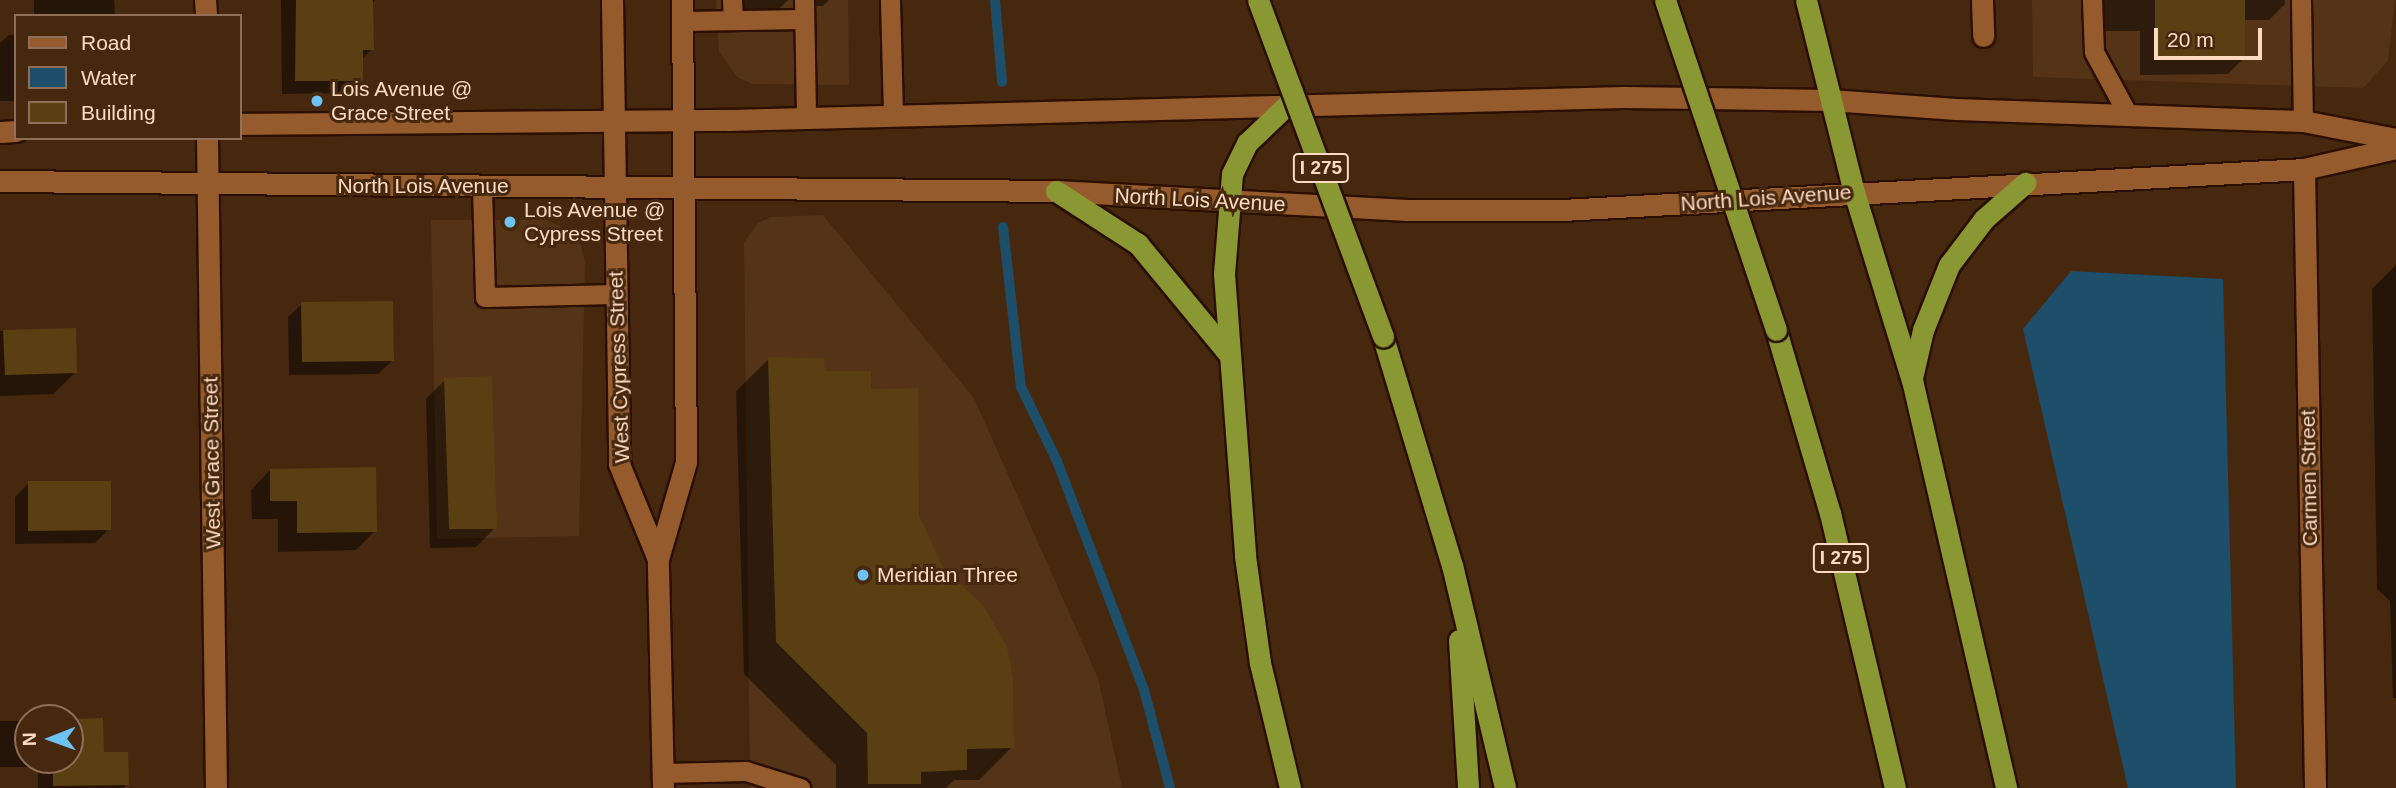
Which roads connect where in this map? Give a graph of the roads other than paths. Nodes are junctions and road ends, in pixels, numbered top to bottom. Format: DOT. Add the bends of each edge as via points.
graph roads {
  1 [pos="612,0"];
  2 [pos="732,0"];
  3 [pos="890,0"];
  4 [pos="1258,0"];
  5 [pos="1665,0"];
  6 [pos="1806,0"];
  7 [pos="1982,0"];
  8 [pos="2092,0"];
  9 [pos="2301,0"];
  10 [pos="804,10"];
  11 [pos="682,11"];
  12 [pos="733,20"];
  13 [pos="1983,36"];
  14 [pos="1830,100"];
  15 [pos="1289,103"];
  16 [pos="2128,115"];
  17 [pos="806,117"];
  18 [pos="893,117"];
  19 [pos="614,120"];
  20 [pos="680,120"];
  21 [pos="2303,121"];
  22 [pos="242,124"];
  23 [pos="2396,139"];
  24 [pos="207,140"];
  25 [pos="2396,148"];
  26 [pos="2304,169"];
  27 [pos="0,181"];
  28 [pos="2025,183"];
  29 [pos="208,186"];
  30 [pos="615,186"];
  31 [pos="681,186"];
  32 [pos="482,187"];
  33 [pos="1056,191"];
  34 [pos="1854,192"];
  35 [pos="1227,202"];
  36 [pos="616,293"];
  37 [pos="1227,352"];
  38 [pos="1912,380"];
  39 [pos="658,559"];
  40 [pos="1452,565"];
  41 [pos="663,780"];
  42 [pos="216,788"];
  43 [pos="800,788"];
  44 [pos="1290,788"];
  45 [pos="1468,788"];
  46 [pos="1504,788"];
  47 [pos="1895,788"];
  48 [pos="2006,788"];
  49 [pos="2315,788"];
  1 -- 19 [label="street, West Cypress Street"];
  2 -- 12 [label="lane"];
  3 -- 18 [label="lane"];
  4 -- 40 [label="highway, I 275, bridge" via="1383,337"];
  5 -- 47 [label="highway, I 275, bridge" via="1776,330 1830,513"];
  6 -- 14 [label="highway"];
  7 -- 13 [label="street"];
  8 -- 16 [label="lane" via="2094,52"];
  9 -- 21 [label="lane"];
  10 -- 12 [label="lane"];
  10 -- 17 [label="lane"];
  11 -- 12 [label="lane"];
  11 -- 20 [label="street, West Cypress Street"];
  14 -- 15 [label="street" via="1623,97"];
  14 -- 16 [label="street"];
  14 -- 34 [label="highway"];
  15 -- 18 [label="street"];
  15 -- 35 [label="highway" via="1247,143 1232,174"];
  16 -- 21 [label="street"];
  17 -- 18 [label="street"];
  17 -- 20 [label="street"];
  19 -- 20 [label="street"];
  19 -- 22 [label="street"];
  19 -- 30 [label="street, West Cypress Street"];
  20 -- 31 [label="street, West Cypress Street"];
  21 -- 23 [label="street"];
  24 -- 29 [label="street, West Grace Street"];
  25 -- 26 [label="street, North Lois Avenue"];
  26 -- 28 [label="street, North Lois Avenue"];
  26 -- 49 [label="street, Carmen Street"];
  27 -- 29 [label="street, North Lois Avenue"];
  28 -- 34 [label="street, North Lois Avenue"];
  28 -- 38 [label="highway" via="1984,219 1949,265 1923,330"];
  29 -- 32 [label="street, North Lois Avenue"];
  29 -- 42 [label="street, West Grace Street"];
  30 -- 31 [label="street, North Lois Avenue"];
  30 -- 32 [label="street, North Lois Avenue"];
  30 -- 36 [label="street, West Cypress Street"];
  31 -- 33 [label="street, North Lois Avenue"];
  31 -- 39 [label="street, West Cypress Street" via="686,462"];
  32 -- 36 [label="lane" via="485,297"];
  33 -- 35 [label="street, North Lois Avenue"];
  33 -- 37 [label="highway" via="1138,244"];
  34 -- 35 [label="street, North Lois Avenue" via="1562,210 1407,210"];
  34 -- 38 [label="highway"];
  35 -- 37 [label="highway"];
  36 -- 39 [label="street, West Cypress Street" via="618,464"];
  37 -- 44 [label="highway" via="1260,663"];
  38 -- 48 [label="highway"];
  39 -- 41 [label="street, West Cypress Street"];
  40 -- 45 [label="highway"];
  40 -- 46 [label="highway, I 275"];
  41 -- 43 [label="lane" via="746,771"];
}
